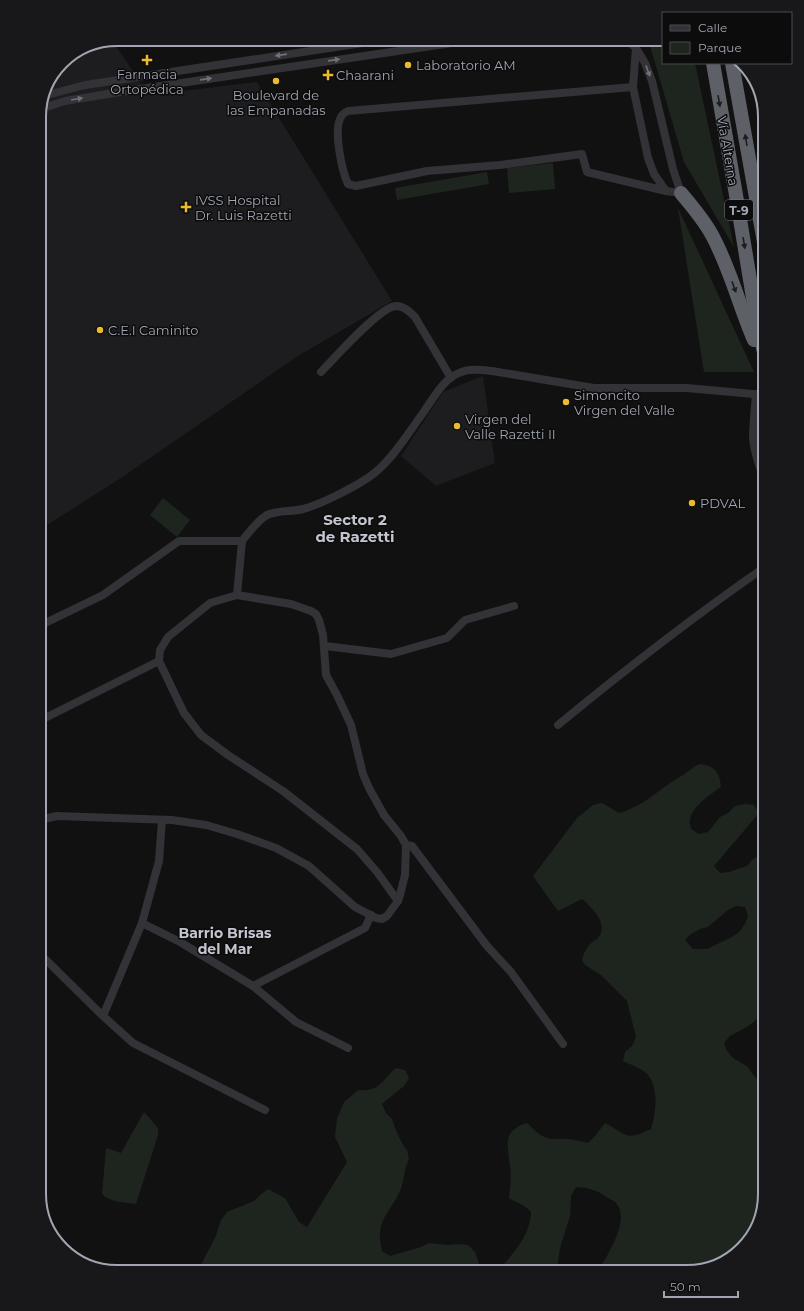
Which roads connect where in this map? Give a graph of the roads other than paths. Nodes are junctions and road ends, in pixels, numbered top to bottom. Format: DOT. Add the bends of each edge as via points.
graph roads {
  1 [pos="343,46"];
  2 [pos="432,46"];
  3 [pos="636,48"];
  4 [pos="713,64"];
  5 [pos="732,64"];
  6 [pos="633,86"];
  7 [pos="50,94"];
  8 [pos="47,107"];
  9 [pos="666,191"];
  10 [pos="681,193"];
  11 [pos="758,209"];
  12 [pos="758,326"];
  13 [pos="758,349"];
  14 [pos="321,372"];
  15 [pos="451,378"];
  16 [pos="756,394"];
  17 [pos="758,461"];
  18 [pos="242,541"];
  19 [pos="758,572"];
  20 [pos="237,595"];
  21 [pos="514,606"];
  22 [pos="46,623"];
  23 [pos="325,646"];
  24 [pos="159,660"];
  25 [pos="46,718"];
  26 [pos="558,725"];
  27 [pos="46,818"];
  28 [pos="162,820"];
  29 [pos="406,845"];
  30 [pos="398,901"];
  31 [pos="371,915"];
  32 [pos="142,923"];
  33 [pos="46,960"];
  34 [pos="253,986"];
  35 [pos="103,1016"];
  36 [pos="563,1044"];
  37 [pos="348,1048"];
  38 [pos="265,1110"];
  1 -- 7 [label="street, one-way" via="86,85"];
  8 -- 2 [label="street, one-way" via="65,101 120,92"];
  3 -- 6 [label="street"];
  3 -- 10 [label="street, T-9, one-way" via="652,81"];
  4 -- 12 [label="highway, Vía Alterna / T-9, one-way"];
  11 -- 5 [label="highway, Vía Alterna / T-9, one-way"];
  6 -- 9 [label="street" via="648,158 654,174"];
  6 -- 9 [label="street" via="348,111 341,116 339,124 339,148 345,176 348,184 356,186 427,171 582,154 586,172"];
  9 -- 10 [label="street"];
  10 -- 13 [label="highway, T-9, one-way" via="712,234"];
  14 -- 15 [label="street" via="364,328 390,308 398,306 415,317"];
  15 -- 16 [label="street" via="464,371 479,370 594,388 687,388"];
  15 -- 18 [label="street" via="387,461 368,478 319,503 267,516 258,522"];
  16 -- 17 [label="street" via="753,437"];
  18 -- 20 [label="street"];
  18 -- 22 [label="street" via="179,541 104,594"];
  19 -- 26 [label="street" via="654,648"];
  20 -- 23 [label="street" via="291,604 311,611 319,620"];
  20 -- 24 [label="street" via="210,603 168,637 160,650"];
  21 -- 23 [label="street" via="465,620 447,638 391,654"];
  23 -- 29 [label="street" via="326,675 351,725 363,774 384,815"];
  24 -- 25 [label="street"];
  24 -- 30 [label="street" via="184,713 201,735 283,790 356,849"];
  27 -- 28 [label="street" via="57,816"];
  28 -- 31 [label="street" via="206,825 276,848 309,866 355,907"];
  28 -- 32 [label="street" via="159,861"];
  29 -- 30 [label="street" via="405,875"];
  29 -- 36 [label="street" via="412,846 488,946 511,972"];
  30 -- 31 [label="street" via="385,918"];
  31 -- 34 [label="street" via="365,928"];
  32 -- 34 [label="street" via="180,942"];
  32 -- 35 [label="street"];
  33 -- 35 [label="street"];
  34 -- 37 [label="street" via="296,1022"];
  35 -- 38 [label="street" via="133,1043"];
}
